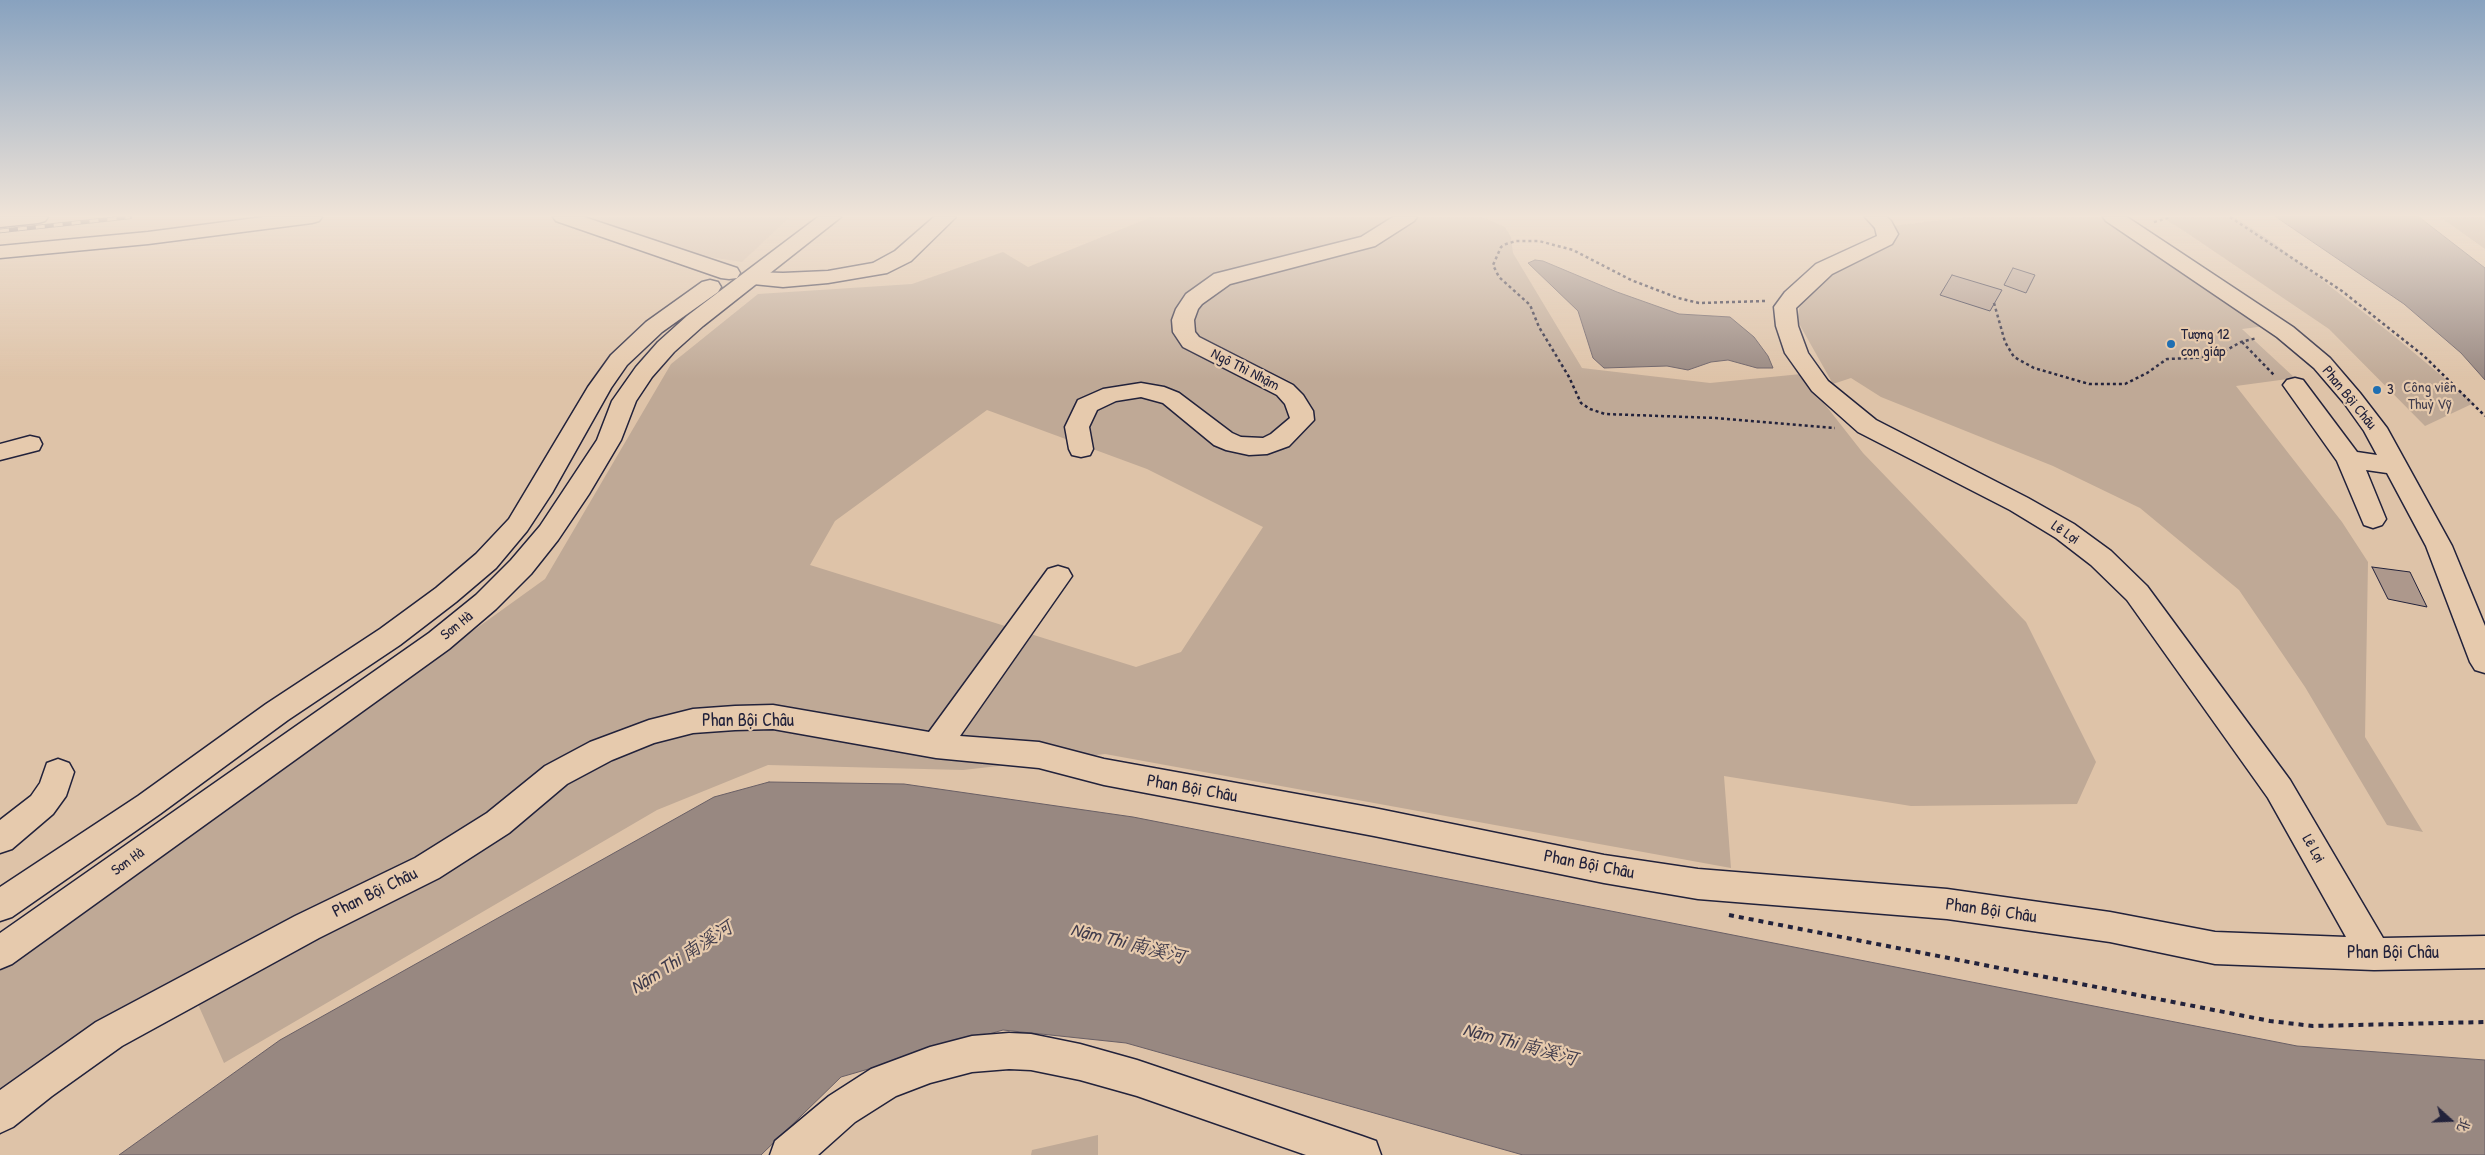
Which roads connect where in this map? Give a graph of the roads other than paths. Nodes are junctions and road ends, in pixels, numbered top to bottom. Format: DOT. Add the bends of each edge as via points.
graph roads {
  1 [pos="726,271"];
  2 [pos="746,271"];
  3 [pos="749,271"];
  4 [pos="863,271"];
  5 [pos="1252,271"];
  6 [pos="1821,271"];
  7 [pos="2194,271"];
  8 [pos="741,276"];
  9 [pos="2284,380"];
  10 [pos="30,444"];
  11 [pos="1081,449"];
  12 [pos="0,452"];
  13 [pos="2349,459"];
  14 [pos="2395,466"];
  15 [pos="2373,520"];
  16 [pos="1058,576"];
  17 [pos="2485,662"];
  18 [pos="936,746"];
  19 [pos="58,772"];
  20 [pos="0,839"];
  21 [pos="0,906"];
  22 [pos="2485,952"];
  23 [pos="0,953"];
  24 [pos="2374,954"];
  25 [pos="0,1114"];
  26 [pos="789,1155"];
  27 [pos="1362,1155"];
  1 -- 8 [label="main road"];
  2 -- 8 [label="main road, Sơn Hà"];
  3 -- 8 [label="main road, Sơn Hà"];
  4 -- 8 [label="main road" via="782,280"];
  5 -- 11 [label="main road, Ngô Thì Nhậm" via="1222,280 1194,299 1183,320 1184,332 1191,342 1285,390 1295,400 1302,420 1280,440 1267,446 1249,447 1223,439 1171,398 1141,390 1111,394 1087,405 1077,428"];
  6 -- 24 [label="main road, Lê Lợi" via="1785,307 1787,326 1797,353 1820,386 1867,426 2065,530 2101,558 2137,593 2279,789"];
  7 -- 14 [label="main road, Phan Bội Châu" via="2285,332 2322,364 2375,428"];
  8 -- 21 [label="main road, Sơn Hà" via="654,327 619,360 600,387 540,493 518,525 486,561 390,637"];
  8 -- 23 [label="main road, Sơn Hà" via="644,372 624,401 609,440 580,488 521,567 486,602 439,641"];
  9 -- 13 [label="main road"];
  10 -- 12 [label="main road"];
  13 -- 14 [label="main road"];
  13 -- 15 [label="main road"];
  14 -- 17 [label="main road, Phan Bội Châu" via="2439,546"];
  16 -- 18 [label="main road"];
  18 -- 24 [label="main road, Phan Bội Châu" via="1039,755 1104,772 1365,820 1604,869 1698,884 1947,904 2110,927 2215,948"];
  18 -- 25 [label="main road, Phan Bội Châu" via="773,717 694,721 649,732 601,751 556,775 498,823 427,868 307,927 109,1034"];
  19 -- 20 [label="main road" via="55,787 42,805"];
  22 -- 24 [label="main road, Phan Bội Châu"];
  26 -- 27 [label="main road" via="842,1109 884,1082 972,1054 1009,1051 1080,1062 1137,1078"];
}
